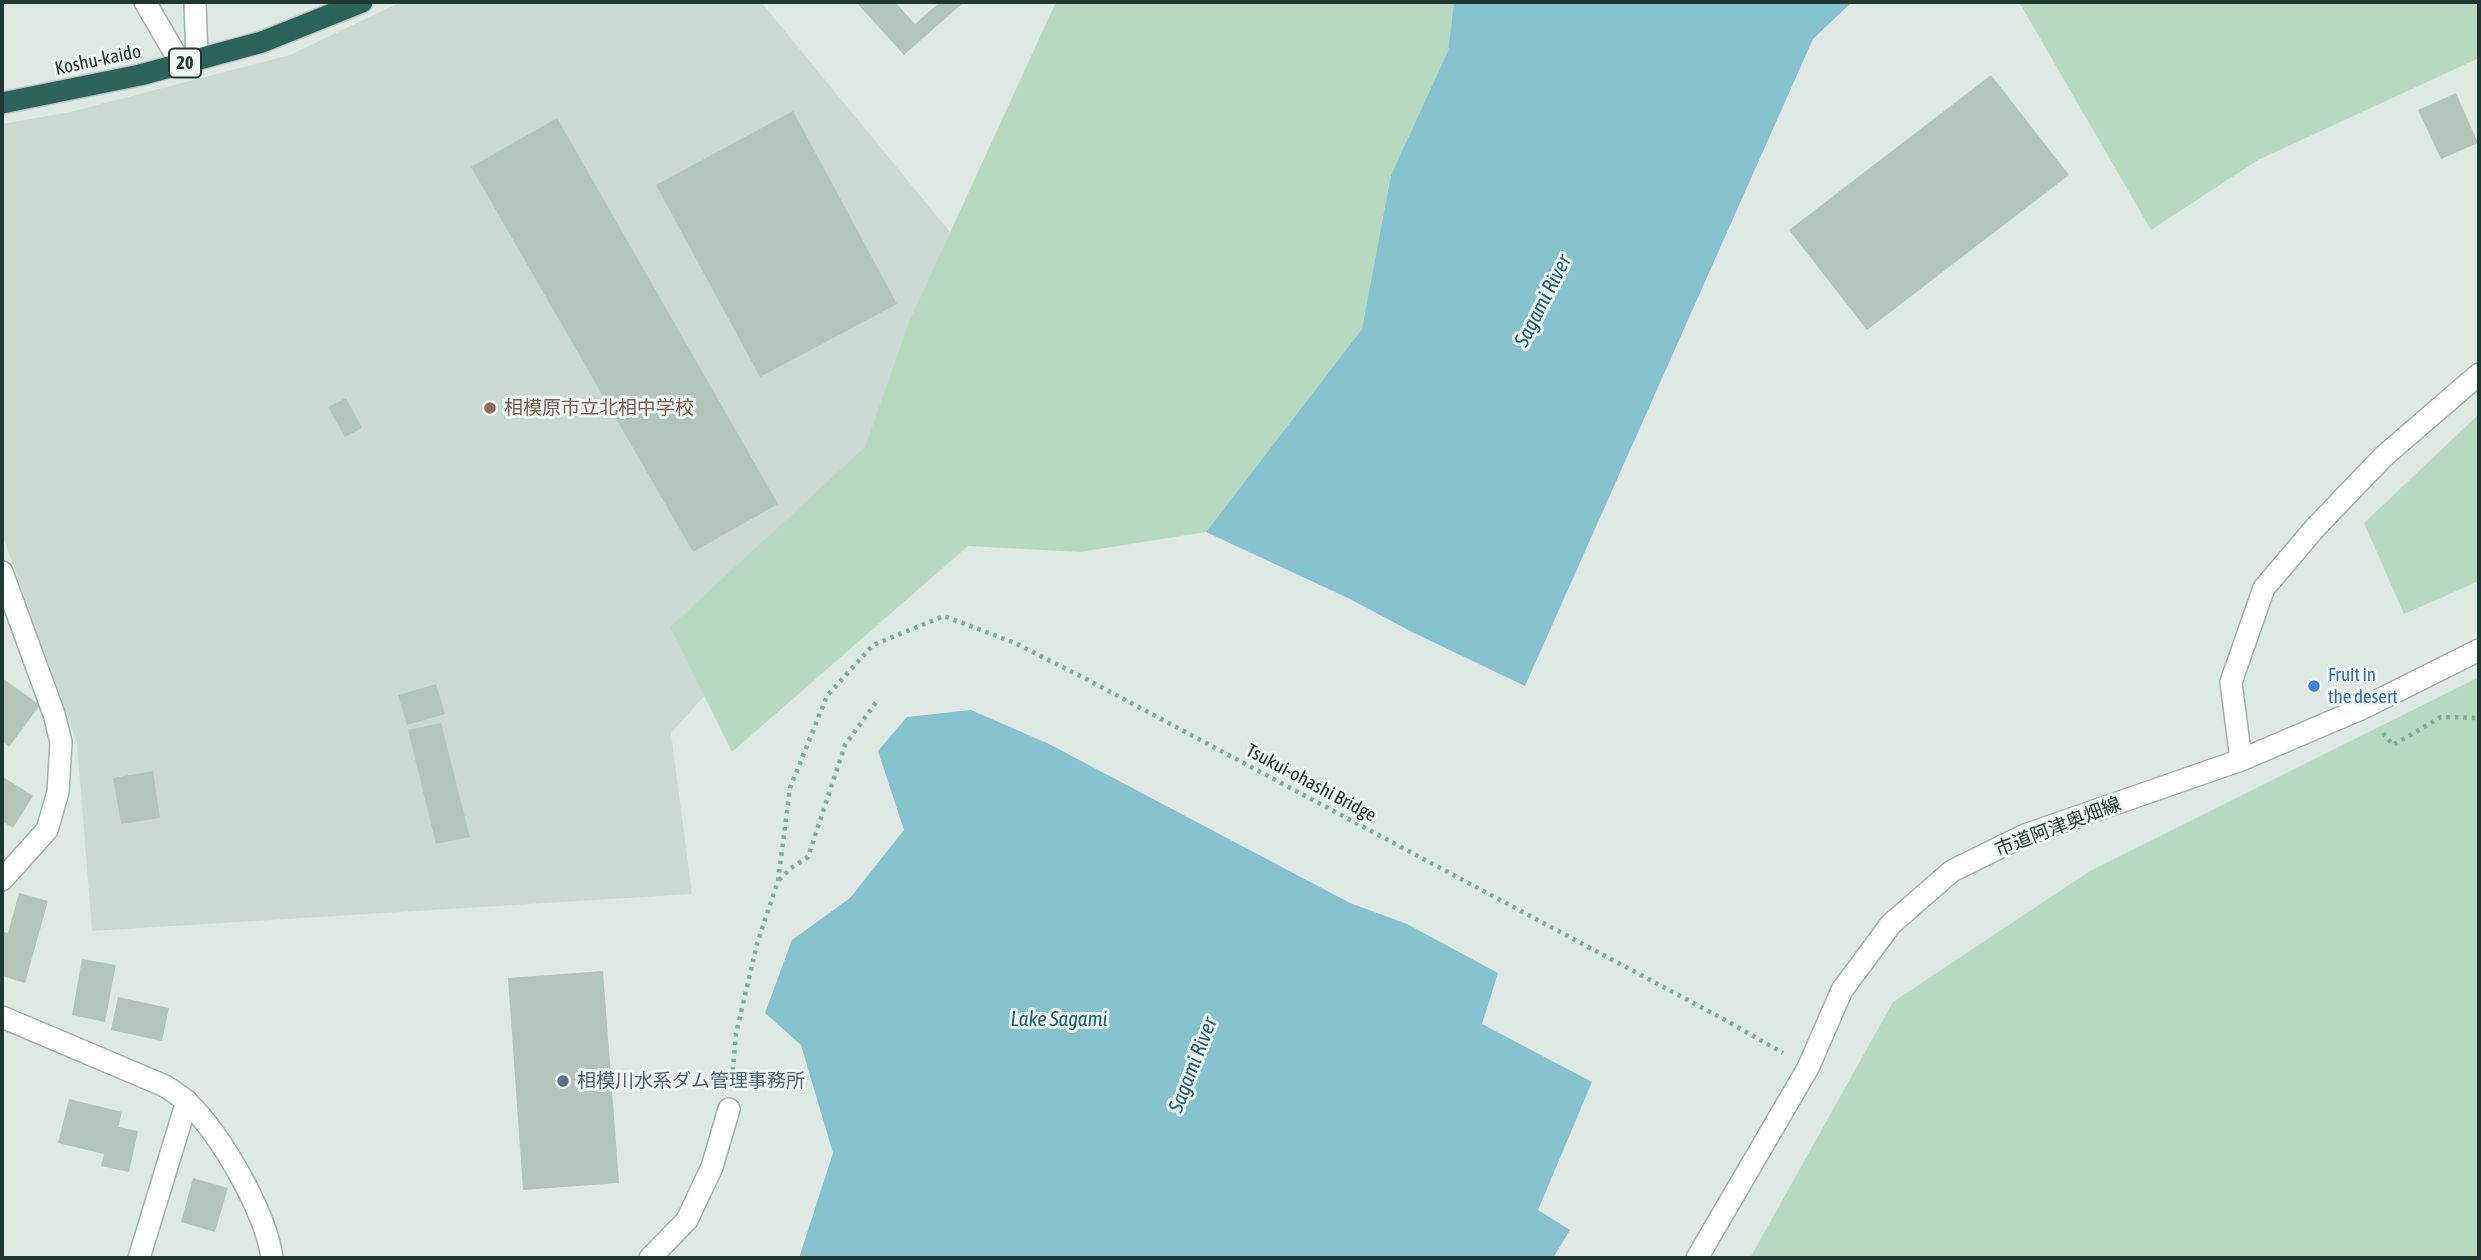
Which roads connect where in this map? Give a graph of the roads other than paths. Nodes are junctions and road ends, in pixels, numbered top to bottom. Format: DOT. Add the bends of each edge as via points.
graph roads {
  1 [pos="145,2"];
  2 [pos="195,2"];
  3 [pos="362,2"];
  4 [pos="189,62"];
  5 [pos="2,103"];
  6 [pos="2479,374"];
  7 [pos="2,572"];
  8 [pos="2479,650"];
  9 [pos="2241,760"];
  10 [pos="2,880"];
  11 [pos="2,1017"];
  12 [pos="187,1101"];
  13 [pos="729,1109"];
  14 [pos="139,1258"];
  15 [pos="272,1258"];
  16 [pos="650,1258"];
  17 [pos="1697,1258"];
  1 -- 4 [label="street"];
  2 -- 4 [label="street"];
  3 -- 4 [label="highway, Koshu-kaido / 20" via="262,42"];
  4 -- 5 [label="highway, Koshu-kaido / 20"];
  6 -- 9 [label="street" via="2382,457 2264,588 2231,682"];
  7 -- 10 [label="street" via="61,743 58,792 47,830"];
  8 -- 9 [label="street, 市道阿津奥畑線" via="2362,708"];
  9 -- 17 [label="street, 市道阿津奥畑線" via="2025,835 1952,872 1891,924 1842,990 1808,1068"];
  11 -- 12 [label="street" via="165,1086"];
  12 -- 14 [label="street"];
  12 -- 15 [label="street" via="237,1172 270,1241"];
  13 -- 16 [label="street" via="712,1167 687,1220"];
}
